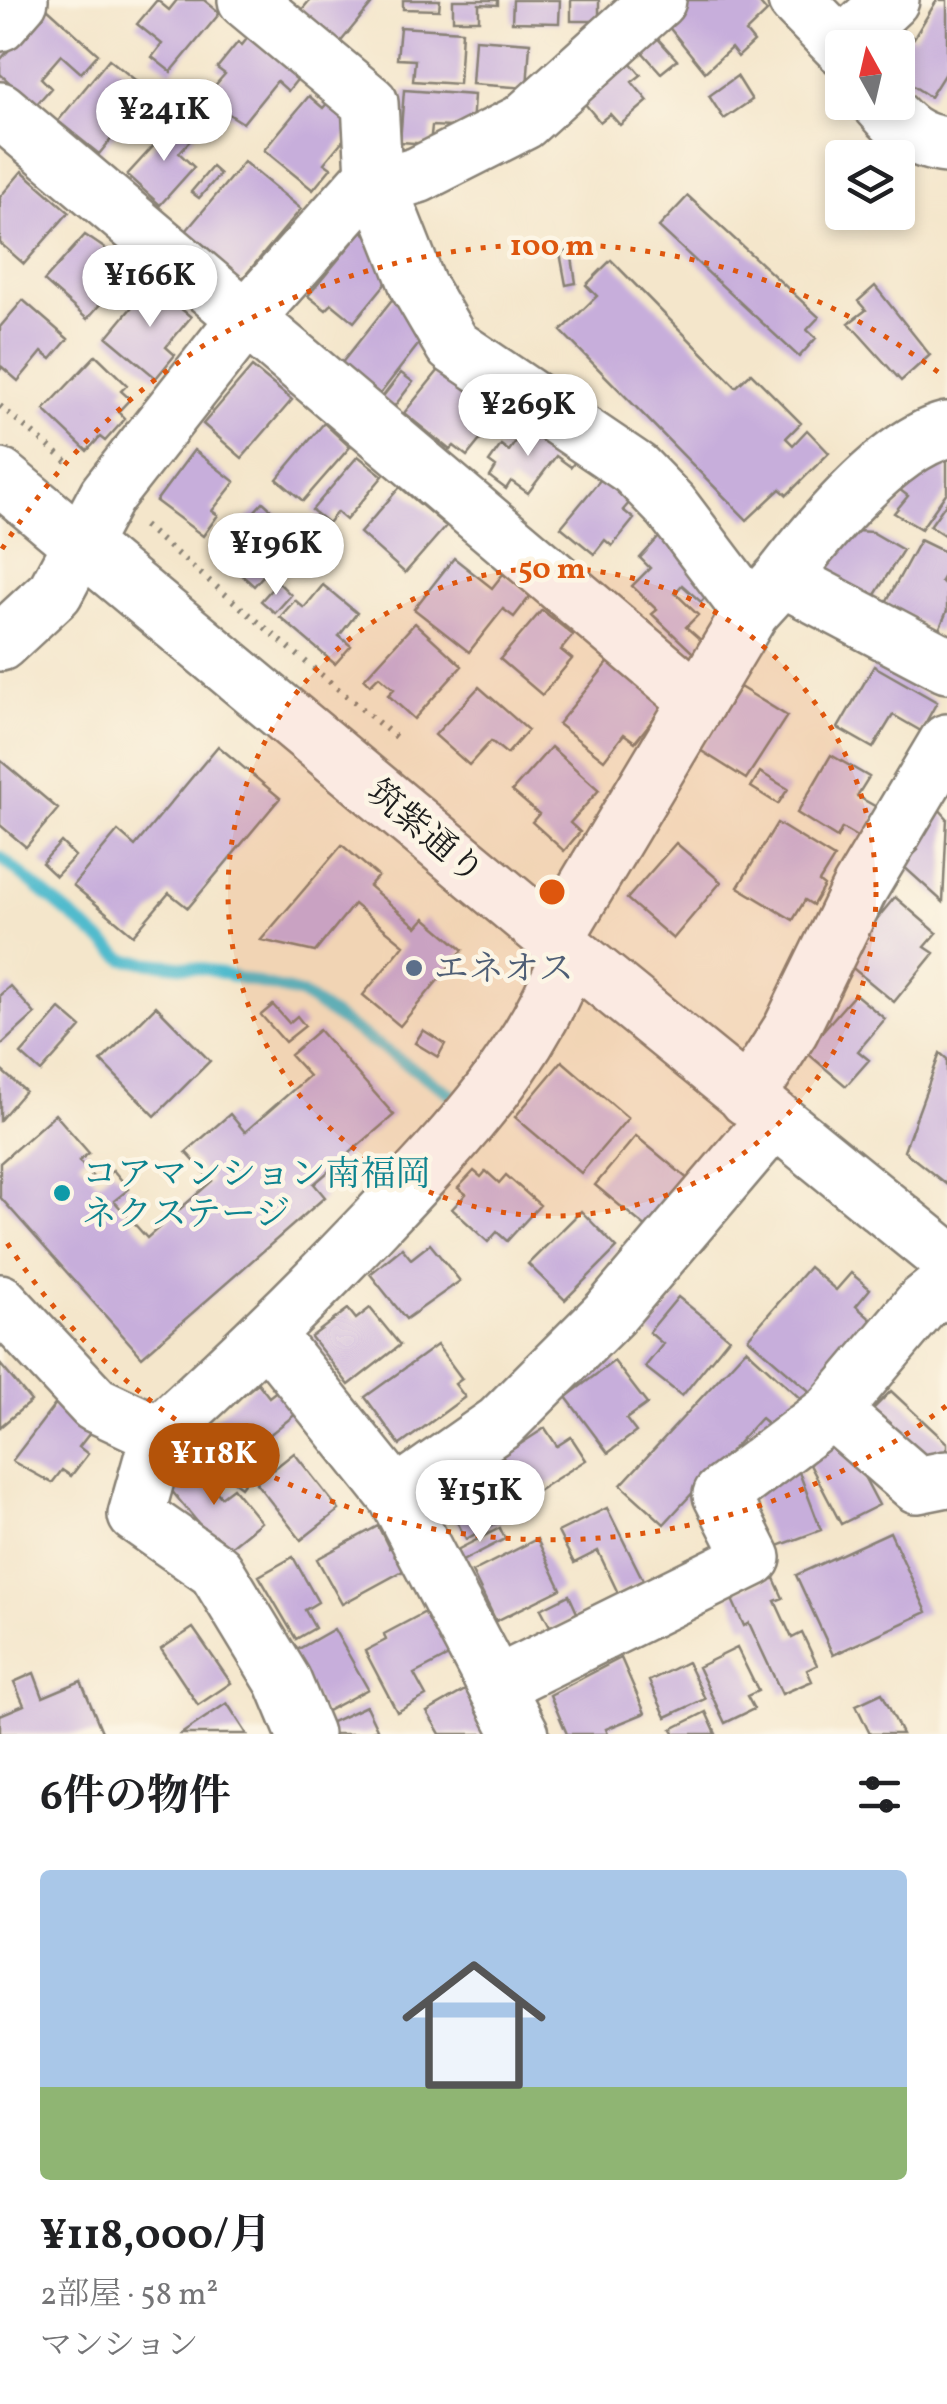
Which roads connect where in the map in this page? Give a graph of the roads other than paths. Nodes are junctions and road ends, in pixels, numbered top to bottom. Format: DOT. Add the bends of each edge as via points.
graph roads {
  1 [pos="20,0"];
  2 [pos="246,0"];
  3 [pos="658,0"];
  4 [pos="796,0"];
  5 [pos="891,0"];
  6 [pos="0,23"];
  7 [pos="825,30"];
  8 [pos="860,30"];
  9 [pos="0,110"];
  10 [pos="897,120"];
  11 [pos="947,145"];
  12 [pos="374,174"];
  13 [pos="247,317"];
  14 [pos="947,430"];
  15 [pos="0,477"];
  16 [pos="81,544"];
  17 [pos="766,595"];
  18 [pos="0,643"];
  19 [pos="947,665"];
  20 [pos="697,700"];
  21 [pos="947,742"];
  22 [pos="563,946"];
  23 [pos="761,1109"];
  24 [pos="946,1260"];
  25 [pos="0,1302"];
  26 [pos="268,1336"];
  27 [pos="832,1411"];
  28 [pos="158,1434"];
  29 [pos="946,1490"];
  30 [pos="396,1496"];
  31 [pos="498,1684"];
  32 [pos="305,1734"];
  33 [pos="521,1734"];
  1 -- 6 [label="street"];
  2 -- 12 [label="street" via="370,103"];
  3 -- 12 [label="street" via="522,122 418,175 398,180"];
  4 -- 7 [label="street"];
  5 -- 8 [label="street"];
  9 -- 13 [label="street"];
  10 -- 11 [label="street" via="914,137"];
  12 -- 13 [label="street"];
  12 -- 17 [label="street" via="418,286 453,346 635,469"];
  13 -- 16 [label="street" via="108,495"];
  13 -- 20 [label="street"];
  14 -- 17 [label="street" via="928,434 888,463"];
  15 -- 16 [label="street, 筑紫通り"];
  16 -- 18 [label="street" via="55,592"];
  16 -- 22 [label="street, 筑紫通り"];
  17 -- 19 [label="street"];
  17 -- 20 [label="street"];
  20 -- 22 [label="street"];
  21 -- 23 [label="street" via="860,888"];
  22 -- 23 [label="street, 筑紫通り"];
  22 -- 26 [label="street" via="552,1001 474,1119"];
  23 -- 24 [label="street, 筑紫通り"];
  23 -- 30 [label="street" via="610,1313 500,1423"];
  24 -- 27 [label="street" via="922,1304"];
  25 -- 28 [label="street" via="95,1404"];
  26 -- 28 [label="street"];
  26 -- 30 [label="street"];
  27 -- 29 [label="street" via="916,1485"];
  27 -- 31 [label="street" via="721,1495 753,1558"];
  28 -- 32 [label="street" via="136,1515 216,1571 283,1681"];
  30 -- 31 [label="street"];
  31 -- 33 [label="street"];
}
